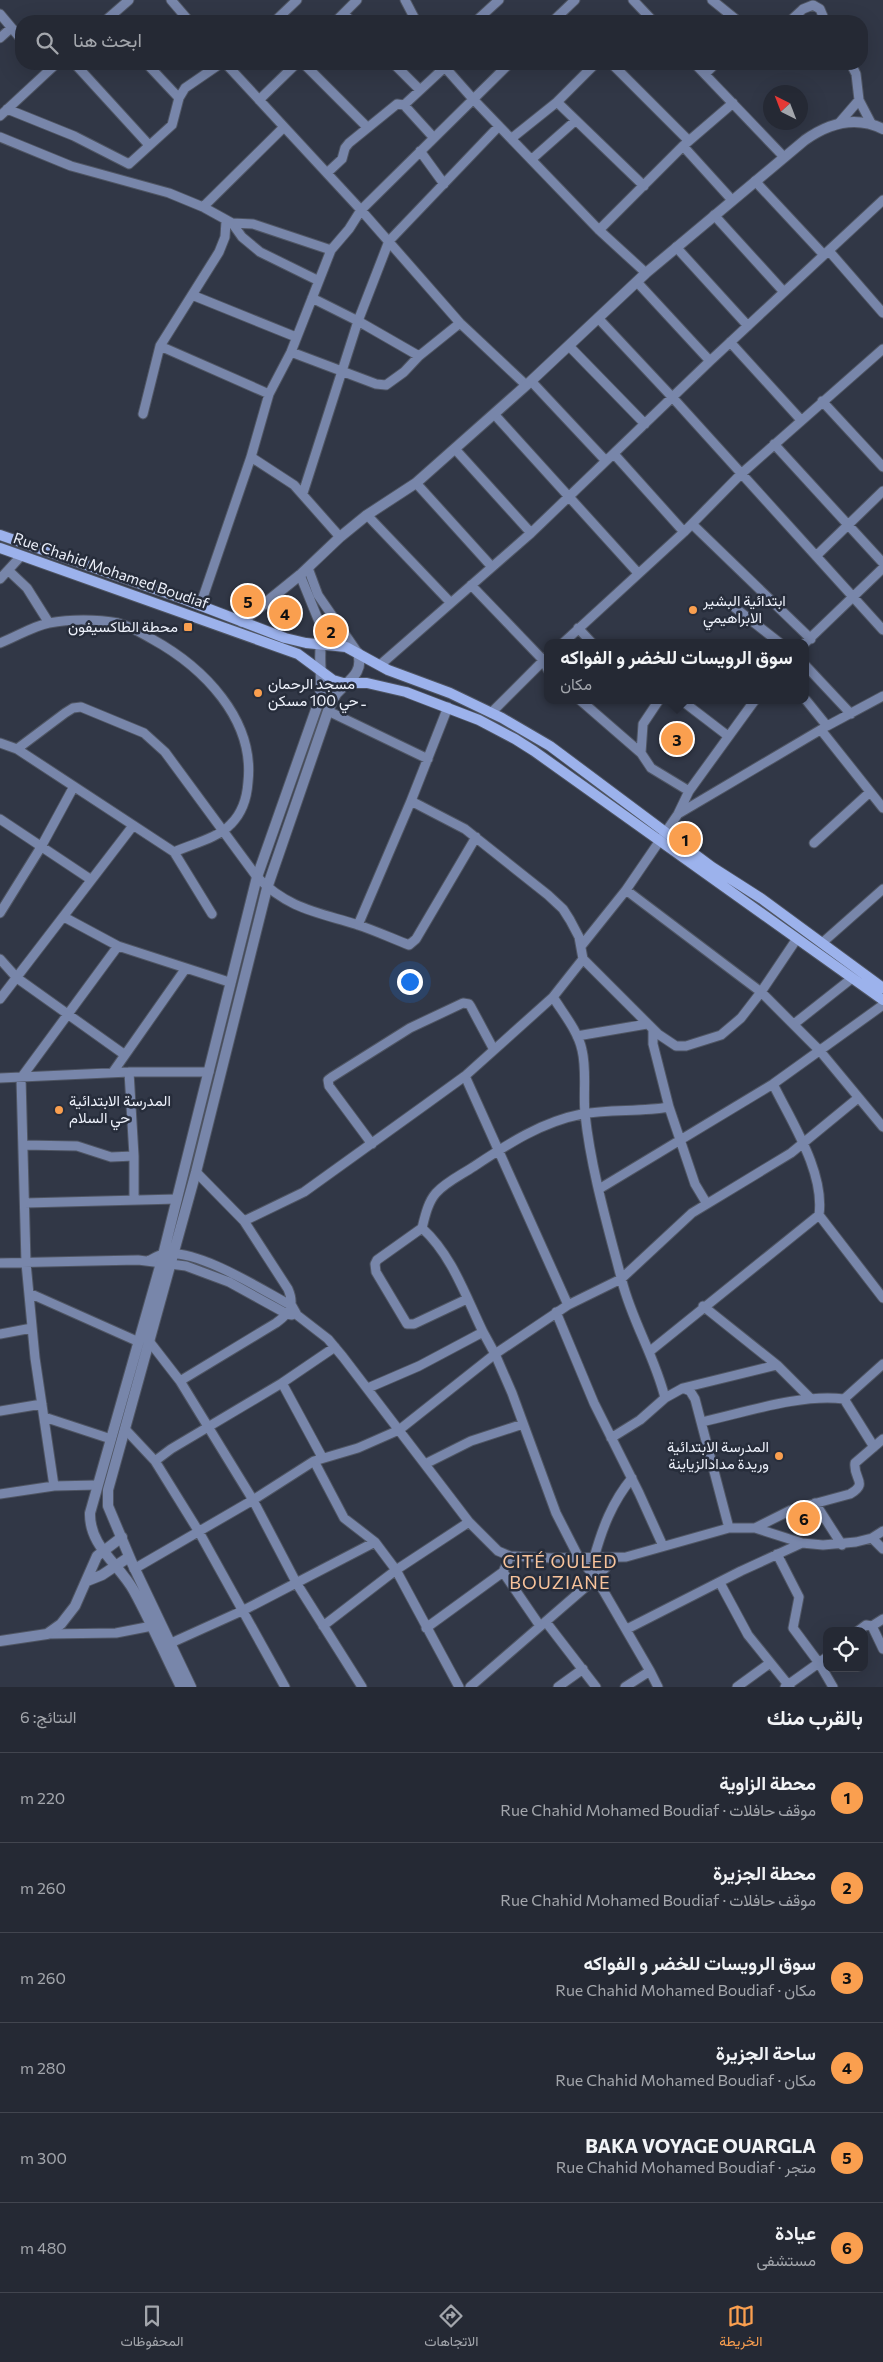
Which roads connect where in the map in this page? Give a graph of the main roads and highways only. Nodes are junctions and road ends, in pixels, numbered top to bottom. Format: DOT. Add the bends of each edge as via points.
graph roads {
  1 [pos="0,535"];
  2 [pos="0,548"];
  3 [pos="493,714"];
  4 [pos="490,726"];
  5 [pos="578,766"];
  6 [pos="570,776"];
  7 [pos="883,988"];
  8 [pos="883,1000"];
  1 -- 3 [label="main road, Rue Chahid Mohamed Boudiaf" via="290,640 338,644"];
  2 -- 4 [label="main road, Rue Chahid Mohamed Boudiaf" via="281,647 303,657 333,680 382,686 448,707"];
  3 -- 4 [label="main road"];
  3 -- 5 [label="main road, Rue Chahid Mohamed Boudiaf" via="536,737"];
  4 -- 6 [label="main road, Rue Chahid Mohamed Boudiaf" via="515,738"];
  5 -- 6 [label="main road"];
  5 -- 7 [label="main road, Rue Chahid Mohamed Boudiaf" via="712,867"];
  6 -- 8 [label="main road, Rue Chahid Mohamed Boudiaf"];
}
